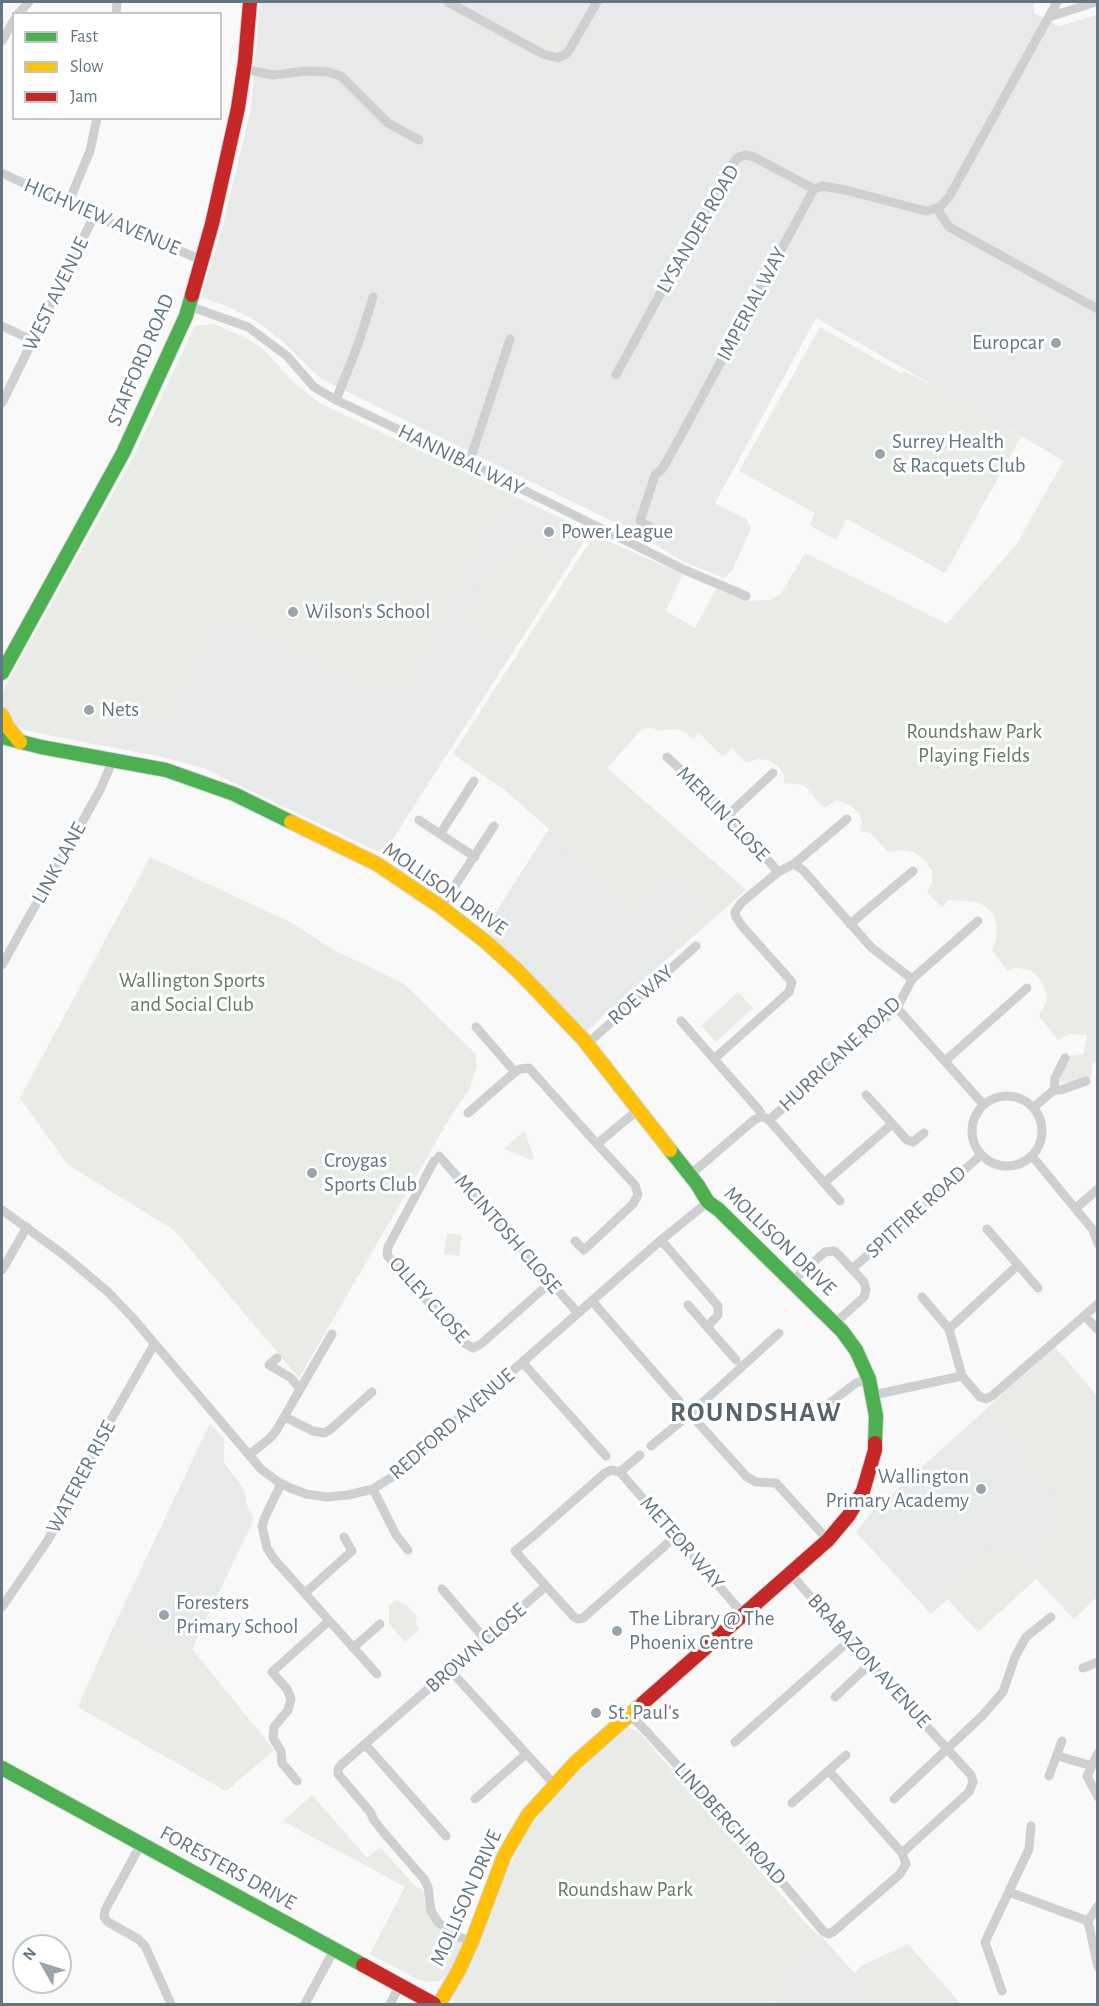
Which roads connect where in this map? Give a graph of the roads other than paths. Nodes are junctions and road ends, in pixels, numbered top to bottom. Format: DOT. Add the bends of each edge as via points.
graph roads {
  1 [pos="250,2"];
  2 [pos="448,2"];
  3 [pos="597,2"];
  4 [pos="1049,2"];
  5 [pos="1057,2"];
  6 [pos="1096,2"];
  7 [pos="1049,17"];
  8 [pos="12,24"];
  9 [pos="2,41"];
  10 [pos="244,69"];
  11 [pos="97,120"];
  12 [pos="420,140"];
  13 [pos="2,173"];
  14 [pos="814,189"];
  15 [pos="68,204"];
  16 [pos="937,209"];
  17 [pos="94,216"];
  18 [pos="202,260"];
  19 [pos="373,297"];
  20 [pos="189,306"];
  21 [pos="1098,309"];
  22 [pos="2,326"];
  23 [pos="510,339"];
  24 [pos="34,341"];
  25 [pos="616,375"];
  26 [pos="336,400"];
  27 [pos="2,403"];
  28 [pos="469,463"];
  29 [pos="650,527"];
  30 [pos="746,596"];
  31 [pos="3,672"];
  32 [pos="2,715"];
  33 [pos="2,737"];
  34 [pos="20,742"];
  35 [pos="667,756"];
  36 [pos="113,760"];
  37 [pos="772,773"];
  38 [pos="474,781"];
  39 [pos="729,814"];
  40 [pos="847,819"];
  41 [pos="419,820"];
  42 [pos="494,826"];
  43 [pos="440,834"];
  44 [pos="475,857"];
  45 [pos="794,864"];
  46 [pos="913,871"];
  47 [pos="778,872"];
  48 [pos="441,908"];
  49 [pos="978,921"];
  50 [pos="850,924"];
  51 [pos="696,946"];
  52 [pos="2,965"];
  53 [pos="912,979"];
  54 [pos="1027,988"];
  55 [pos="897,1008"];
  56 [pos="681,1021"];
  57 [pos="476,1027"];
  58 [pos="587,1044"];
  59 [pos="1065,1058"];
  60 [pos="714,1059"];
  61 [pos="945,1061"];
  62 [pos="515,1072"];
  63 [pos="1086,1081"];
  64 [pos="1054,1090"];
  65 [pos="867,1095"];
  66 [pos="983,1104"];
  67 [pos="1034,1107"];
  68 [pos="639,1109"];
  69 [pos="468,1113"];
  70 [pos="765,1118"];
  71 [pos="892,1124"];
  72 [pos="924,1133"];
  73 [pos="597,1144"];
  74 [pos="981,1155"];
  75 [pos="1032,1156"];
  76 [pos="436,1159"];
  77 [pos="690,1175"];
  78 [pos="824,1183"];
  79 [pos="1098,1189"];
  80 [pos="840,1201"];
  81 [pos="708,1202"];
  82 [pos="1076,1208"];
  83 [pos="2,1210"];
  84 [pos="27,1227"];
  85 [pos="987,1229"];
  86 [pos="661,1240"];
  87 [pos="575,1241"];
  88 [pos="1098,1244"];
  89 [pos="1018,1265"];
  90 [pos="852,1269"];
  91 [pos="2,1270"];
  92 [pos="551,1282"];
  93 [pos="791,1282"];
  94 [pos="1038,1288"];
  95 [pos="922,1297"];
  96 [pos="592,1301"];
  97 [pos="1098,1304"];
  98 [pos="688,1305"];
  99 [pos="578,1313"];
  100 [pos="1085,1316"];
  101 [pos="835,1323"];
  102 [pos="707,1327"];
  103 [pos="948,1329"];
  104 [pos="1098,1330"];
  105 [pos="779,1333"];
  106 [pos="332,1334"];
  107 [pos="156,1345"];
  108 [pos="277,1358"];
  109 [pos="736,1360"];
  110 [pos="523,1363"];
  111 [pos="962,1376"];
  112 [pos="869,1379"];
  113 [pos="300,1389"];
  114 [pos="372,1392"];
  115 [pos="873,1395"];
  116 [pos="679,1401"];
  117 [pos="831,1402"];
  118 [pos="690,1414"];
  119 [pos="285,1417"];
  120 [pos="651,1446"];
  121 [pos="249,1455"];
  122 [pos="640,1455"];
  123 [pos="606,1456"];
  124 [pos="620,1472"];
  125 [pos="281,1484"];
  126 [pos="373,1489"];
  127 [pos="676,1536"];
  128 [pos="344,1537"];
  129 [pos="828,1540"];
  130 [pos="408,1550"];
  131 [pos="790,1573"];
  132 [pos="546,1586"];
  133 [pos="442,1589"];
  134 [pos="304,1593"];
  135 [pos="2,1607"];
  136 [pos="743,1614"];
  137 [pos="1051,1617"];
  138 [pos="329,1621"];
  139 [pos="380,1624"];
  140 [pos="485,1639"];
  141 [pos="849,1641"];
  142 [pos="353,1648"];
  143 [pos="1098,1662"];
  144 [pos="870,1664"];
  145 [pos="1083,1668"];
  146 [pos="450,1670"];
  147 [pos="377,1674"];
  148 [pos="835,1697"];
  149 [pos="630,1715"];
  150 [pos="1062,1741"];
  151 [pos="735,1742"];
  152 [pos="365,1744"];
  153 [pos="948,1748"];
  154 [pos="1098,1753"];
  155 [pos="526,1754"];
  156 [pos="846,1755"];
  157 [pos="1058,1756"];
  158 [pos="1092,1766"];
  159 [pos="2,1768"];
  160 [pos="829,1771"];
  161 [pos="1049,1776"];
  162 [pos="297,1781"];
  163 [pos="554,1784"];
  164 [pos="1098,1797"];
  165 [pos="475,1799"];
  166 [pos="894,1799"];
  167 [pos="792,1803"];
  168 [pos="1031,1826"];
  169 [pos="446,1836"];
  170 [pos="141,1844"];
  171 [pos="902,1853"];
  172 [pos="1009,1892"];
  173 [pos="1098,1906"];
  174 [pos="1088,1921"];
  175 [pos="472,1941"];
  176 [pos="334,1950"];
  177 [pos="1098,1967"];
  178 [pos="399,1985"];
  179 [pos="1002,1991"];
  180 [pos="171,2004"];
  181 [pos="305,2004"];
  182 [pos="390,2004"];
  183 [pos="434,2004"];
  184 [pos="439,2004"];
  1 -- 10 [label="main road, STAFFORD ROAD"];
  2 -- 3 [label="street" via="543,54 558,58 570,50"];
  4 -- 7 [label="street"];
  5 -- 7 [label="street"];
  6 -- 7 [label="street"];
  7 -- 16 [label="street" via="949,197"];
  8 -- 9 [label="street"];
  10 -- 12 [label="street" via="273,75 308,71 341,76 388,123"];
  10 -- 18 [label="main road, STAFFORD ROAD"];
  11 -- 15 [label="street" via="90,151"];
  13 -- 15 [label="street, HIGHVIEW AVENUE"];
  14 -- 16 [label="street" via="823,186 922,210"];
  14 -- 25 [label="street, LYSANDER ROAD" via="754,156 737,159"];
  14 -- 29 [label="street, IMPERIAL WAY" via="678,441 655,475 640,521"];
  15 -- 17 [label="street, HIGHVIEW AVENUE"];
  16 -- 21 [label="street" via="949,227"];
  17 -- 18 [label="street, HIGHVIEW AVENUE"];
  17 -- 24 [label="street, WEST AVENUE"];
  18 -- 20 [label="main road, STAFFORD ROAD"];
  19 -- 26 [label="street"];
  20 -- 26 [label="street, HANNIBAL WAY" via="248,327 287,356 314,387"];
  20 -- 31 [label="main road, STAFFORD ROAD" via="123,453"];
  22 -- 24 [label="street"];
  23 -- 28 [label="street"];
  24 -- 27 [label="street, WEST AVENUE"];
  26 -- 28 [label="street, HANNIBAL WAY"];
  28 -- 30 [label="street, HANNIBAL WAY"];
  32 -- 34 [label="main road"];
  33 -- 34 [label="main road, MOLLISON DRIVE"];
  34 -- 36 [label="main road, MOLLISON DRIVE"];
  35 -- 39 [label="street, MERLIN CLOSE"];
  36 -- 48 [label="main road, MOLLISON DRIVE" via="166,770 234,794 377,864"];
  36 -- 52 [label="street, LINK LANE"];
  37 -- 39 [label="street"];
  38 -- 43 [label="street"];
  39 -- 47 [label="street, MERLIN CLOSE"];
  40 -- 45 [label="street"];
  41 -- 43 [label="street"];
  42 -- 44 [label="street"];
  43 -- 44 [label="street"];
  44 -- 48 [label="street"];
  45 -- 47 [label="street"];
  45 -- 50 [label="street, HURRICANE ROAD"];
  46 -- 50 [label="street"];
  47 -- 60 [label="street" via="735,912 742,926 792,982 792,987"];
  48 -- 58 [label="main road, MOLLISON DRIVE" via="518,971"];
  49 -- 53 [label="street"];
  50 -- 53 [label="street, HURRICANE ROAD" via="871,947"];
  51 -- 58 [label="street, ROE WAY"];
  53 -- 55 [label="street, HURRICANE ROAD"];
  54 -- 61 [label="street"];
  55 -- 61 [label="street"];
  55 -- 70 [label="street, HURRICANE ROAD"];
  56 -- 60 [label="street"];
  57 -- 62 [label="street"];
  58 -- 68 [label="main road, MOLLISON DRIVE"];
  59 -- 64 [label="street"];
  60 -- 70 [label="street"];
  61 -- 66 [label="street"];
  62 -- 69 [label="street"];
  62 -- 73 [label="street" via="524,1068 532,1071"];
  63 -- 64 [label="street"];
  64 -- 67 [label="street"];
  65 -- 71 [label="street"];
  66 -- 67 [label="street" via="1001,1095 1013,1095"];
  66 -- 74 [label="street" via="972,1124 972,1136"];
  67 -- 75 [label="street" via="1043,1129"];
  68 -- 73 [label="street"];
  68 -- 77 [label="main road, MOLLISON DRIVE"];
  70 -- 77 [label="street, HURRICANE ROAD" via="754,1120"];
  70 -- 78 [label="street"];
  71 -- 72 [label="street" via="913,1142"];
  71 -- 78 [label="street"];
  73 -- 87 [label="street" via="635,1185 638,1194 633,1204 584,1250"];
  74 -- 75 [label="street" via="1000,1166 1012,1166"];
  74 -- 90 [label="street, SPITFIRE ROAD"];
  75 -- 82 [label="street"];
  76 -- 92 [label="street, MCINTOSH CLOSE"];
  76 -- 92 [label="street, OLLEY CLOSE" via="387,1255 464,1343 473,1348 481,1344"];
  77 -- 81 [label="main road, MOLLISON DRIVE"];
  78 -- 80 [label="street"];
  79 -- 82 [label="street"];
  81 -- 86 [label="street, REDFORD AVENUE"];
  81 -- 93 [label="main road, MOLLISON DRIVE"];
  82 -- 88 [label="street" via="1093,1230"];
  83 -- 84 [label="street, REDFORD AVENUE"];
  84 -- 91 [label="street"];
  84 -- 107 [label="street, REDFORD AVENUE" via="108,1292"];
  85 -- 89 [label="street"];
  86 -- 96 [label="street, REDFORD AVENUE"];
  86 -- 102 [label="street" via="718,1306 718,1315"];
  89 -- 94 [label="street"];
  89 -- 103 [label="street"];
  90 -- 93 [label="street, SPITFIRE ROAD" via="837,1252 828,1251"];
  90 -- 101 [label="street, SPITFIRE ROAD" via="866,1286 866,1294"];
  92 -- 99 [label="street, MCINTOSH CLOSE"];
  93 -- 101 [label="main road, MOLLISON DRIVE"];
  95 -- 103 [label="street"];
  96 -- 99 [label="street, REDFORD AVENUE"];
  96 -- 116 [label="street"];
  97 -- 100 [label="street"];
  98 -- 102 [label="street"];
  99 -- 110 [label="street, REDFORD AVENUE"];
  100 -- 104 [label="street"];
  100 -- 111 [label="street" via="986,1399"];
  101 -- 112 [label="main road, MOLLISON DRIVE" via="856,1350"];
  102 -- 109 [label="street"];
  103 -- 111 [label="street"];
  105 -- 118 [label="street"];
  106 -- 113 [label="street"];
  107 -- 121 [label="street, REDFORD AVENUE"];
  107 -- 135 [label="street, WATERER RISE" via="100,1439 48,1540"];
  108 -- 113 [label="street" via="269,1365 291,1378"];
  110 -- 123 [label="street"];
  110 -- 126 [label="street, REDFORD AVENUE" via="392,1478"];
  111 -- 115 [label="street"];
  112 -- 115 [label="main road, MOLLISON DRIVE"];
  112 -- 117 [label="street" via="856,1383"];
  113 -- 119 [label="street"];
  114 -- 119 [label="street" via="324,1433"];
  115 -- 129 [label="main road, MOLLISON DRIVE" via="876,1436 868,1477 849,1515"];
  118 -- 120 [label="street"];
  118 -- 129 [label="street" via="747,1477 756,1482 776,1483"];
  119 -- 121 [label="street" via="270,1438"];
  121 -- 125 [label="street, REDFORD AVENUE"];
  122 -- 124 [label="street"];
  124 -- 127 [label="street, METEOR WAY"];
  124 -- 132 [label="street" via="605,1473 516,1551"];
  125 -- 126 [label="street, REDFORD AVENUE" via="326,1497"];
  125 -- 134 [label="street" via="265,1517 263,1533 267,1548"];
  126 -- 130 [label="street"];
  127 -- 132 [label="street, BROWN CLOSE" via="583,1618 574,1617"];
  127 -- 136 [label="street, METEOR WAY"];
  128 -- 134 [label="street" via="352,1551"];
  129 -- 131 [label="main road, MOLLISON DRIVE"];
  131 -- 136 [label="main road, MOLLISON DRIVE"];
  131 -- 141 [label="street, BRABAZON AVENUE"];
  132 -- 140 [label="street, BROWN CLOSE"];
  133 -- 140 [label="street"];
  134 -- 138 [label="street"];
  136 -- 149 [label="main road, MOLLISON DRIVE"];
  137 -- 153 [label="street" via="1026,1637 1003,1692"];
  138 -- 142 [label="street"];
  138 -- 162 [label="street" via="272,1672 291,1699 288,1710 274,1727 273,1737 282,1763"];
  139 -- 142 [label="street"];
  140 -- 146 [label="street, BROWN CLOSE"];
  141 -- 144 [label="street, BRABAZON AVENUE"];
  141 -- 151 [label="street"];
  142 -- 147 [label="street"];
  143 -- 145 [label="street"];
  144 -- 148 [label="street"];
  144 -- 153 [label="street, BRABAZON AVENUE"];
  146 -- 152 [label="street, BROWN CLOSE"];
  146 -- 155 [label="street"];
  149 -- 163 [label="main road, MOLLISON DRIVE"];
  149 -- 171 [label="street, LINDBERGH ROAD" via="824,1932 833,1932 900,1874 906,1864"];
  150 -- 157 [label="street"];
  152 -- 169 [label="street"];
  152 -- 175 [label="street, BROWN CLOSE" via="341,1765 338,1774 424,1879 431,1911 438,1922 456,1936"];
  153 -- 166 [label="street"];
  153 -- 171 [label="street, BRABAZON AVENUE" via="971,1774 969,1792"];
  154 -- 158 [label="street"];
  155 -- 163 [label="street"];
  155 -- 165 [label="street"];
  156 -- 160 [label="street"];
  157 -- 158 [label="street"];
  157 -- 161 [label="street"];
  158 -- 164 [label="street" via="1087,1776"];
  159 -- 170 [label="main road, FORESTERS DRIVE"];
  160 -- 167 [label="street"];
  160 -- 171 [label="street"];
  163 -- 175 [label="main road, MOLLISON DRIVE" via="528,1815 504,1856"];
  168 -- 172 [label="street" via="1029,1849"];
  170 -- 176 [label="main road, FORESTERS DRIVE"];
  170 -- 180 [label="street" via="104,1917 145,1946"];
  172 -- 174 [label="street"];
  172 -- 179 [label="street" via="985,1942"];
  173 -- 174 [label="street"];
  174 -- 177 [label="street"];
  175 -- 184 [label="main road, MOLLISON DRIVE"];
  176 -- 178 [label="main road, FORESTERS DRIVE"];
  176 -- 181 [label="street"];
  178 -- 182 [label="street"];
  178 -- 183 [label="main road, FORESTERS DRIVE"];
}
